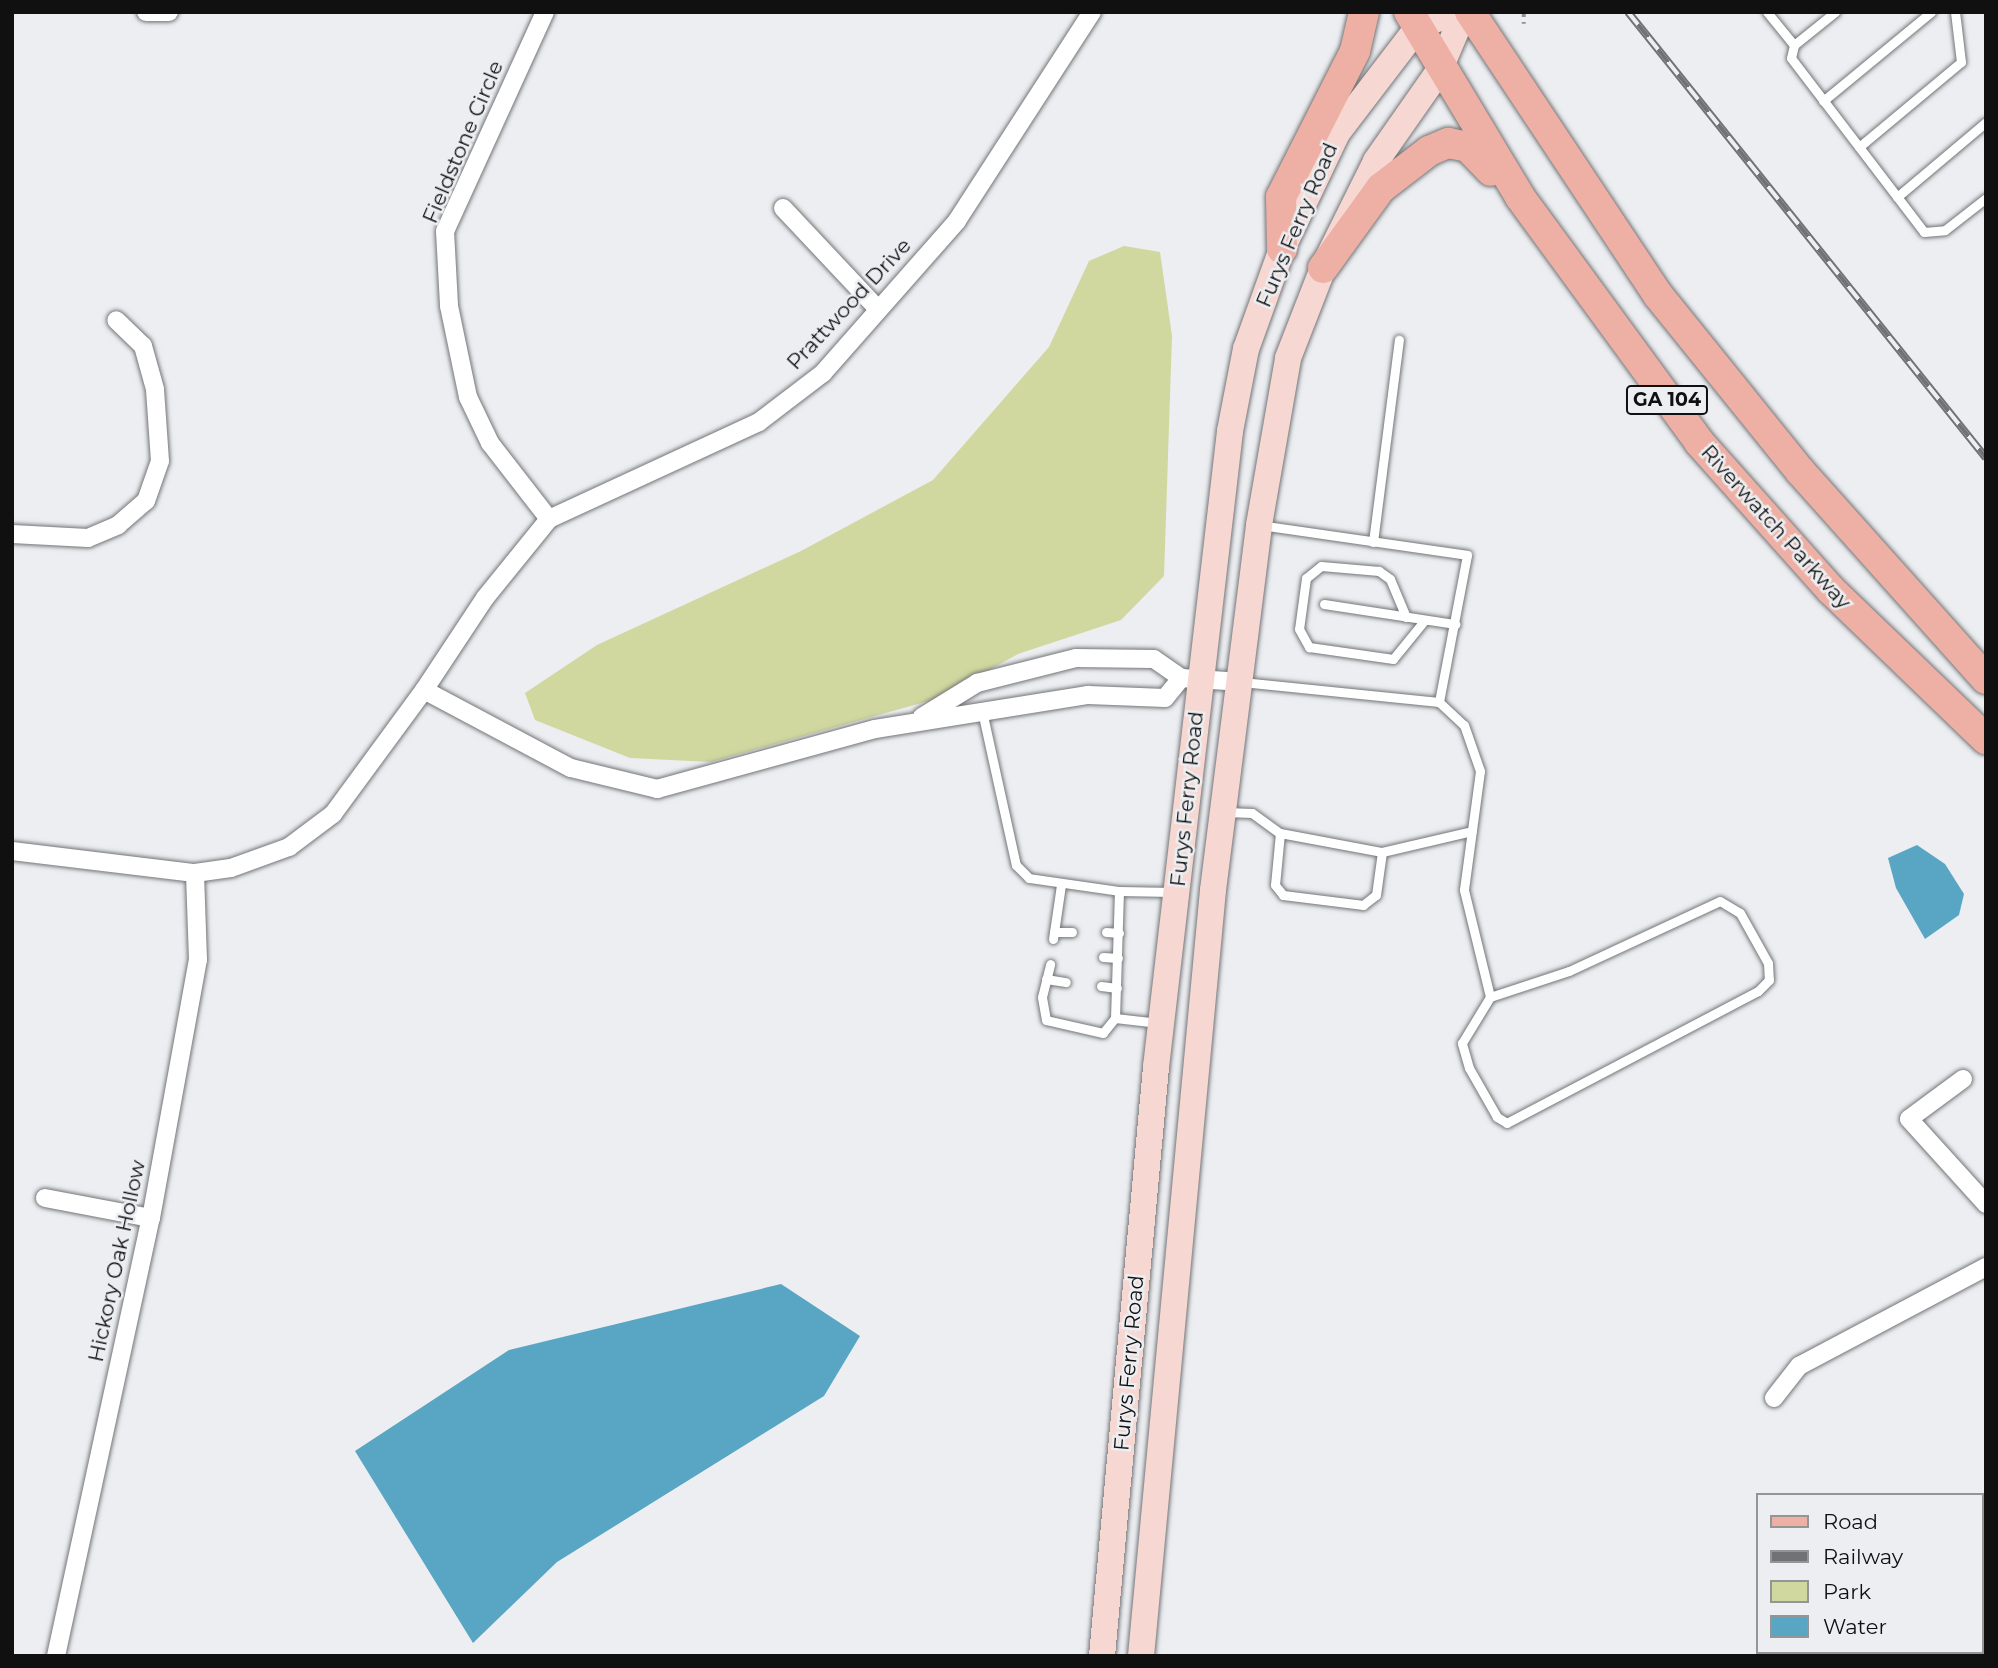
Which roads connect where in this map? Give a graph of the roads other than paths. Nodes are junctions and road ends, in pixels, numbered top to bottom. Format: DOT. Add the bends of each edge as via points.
graph roads {
  1 [pos="146,12"];
  2 [pos="169,12"];
  3 [pos="545,12"];
  4 [pos="1092,12"];
  5 [pos="1364,12"];
  6 [pos="1454,12"];
  7 [pos="1464,12"];
  8 [pos="1469,12"];
  9 [pos="1767,12"];
  10 [pos="1835,12"];
  11 [pos="1931,12"];
  12 [pos="1955,12"];
  13 [pos="1413,20"];
  14 [pos="1794,45"];
  15 [pos="1439,71"];
  16 [pos="1824,101"];
  17 [pos="1986,122"];
  18 [pos="1859,147"];
  19 [pos="1520,197"];
  20 [pos="1897,197"];
  21 [pos="1986,198"];
  22 [pos="783,208"];
  23 [pos="1282,249"];
  24 [pos="1323,268"];
  25 [pos="876,307"];
  26 [pos="116,320"];
  27 [pos="1399,340"];
  28 [pos="550,519"];
  29 [pos="1259,525"];
  30 [pos="12,534"];
  31 [pos="1373,542"];
  32 [pos="1324,604"];
  33 [pos="1406,617"];
  34 [pos="1424,621"];
  35 [pos="1455,624"];
  36 [pos="1190,679"];
  37 [pos="1986,679"];
  38 [pos="1242,682"];
  39 [pos="424,690"];
  40 [pos="1440,702"];
  41 [pos="982,711"];
  42 [pos="914,723"];
  43 [pos="1986,740"];
  44 [pos="1223,811"];
  45 [pos="1472,831"];
  46 [pos="1280,833"];
  47 [pos="12,851"];
  48 [pos="1382,852"];
  49 [pos="195,873"];
  50 [pos="1061,885"];
  51 [pos="1119,891"];
  52 [pos="1176,892"];
  53 [pos="1072,932"];
  54 [pos="1106,932"];
  55 [pos="1119,933"];
  56 [pos="1103,957"];
  57 [pos="1118,958"];
  58 [pos="1050,964"];
  59 [pos="1046,979"];
  60 [pos="1066,982"];
  61 [pos="1101,986"];
  62 [pos="1117,988"];
  63 [pos="1490,997"];
  64 [pos="1115,1018"];
  65 [pos="1161,1024"];
  66 [pos="1963,1079"];
  67 [pos="45,1198"];
  68 [pos="1986,1204"];
  69 [pos="151,1218"];
  70 [pos="1986,1267"];
  71 [pos="1774,1398"];
  72 [pos="56,1656"];
  73 [pos="1102,1656"];
  74 [pos="1141,1656"];
  1 -- 2 [label="street"];
  3 -- 28 [label="street, Fieldstone Circle" via="445,231 449,306 468,397 491,443"];
  4 -- 25 [label="street, Prattwood Drive" via="957,221"];
  5 -- 23 [label="main road" via="1355,51 1281,197"];
  6 -- 13 [label="main road, Furys Ferry Road"];
  7 -- 15 [label="main road, Furys Ferry Road"];
  8 -- 37 [label="main road, GA 104" via="1593,205 1688,334"];
  9 -- 14 [label="lane"];
  10 -- 14 [label="lane"];
  11 -- 16 [label="lane"];
  12 -- 18 [label="lane" via="1961,62"];
  13 -- 15 [label="main road, Riverwatch Parkway / GA 104"];
  13 -- 23 [label="main road, Furys Ferry Road" via="1337,133"];
  14 -- 16 [label="lane" via="1791,58"];
  15 -- 19 [label="main road, Riverwatch Parkway / GA 104"];
  15 -- 24 [label="main road, Furys Ferry Road" via="1376,161"];
  16 -- 18 [label="lane"];
  17 -- 20 [label="lane"];
  18 -- 20 [label="lane"];
  19 -- 24 [label="main road" via="1468,147 1448,143 1381,188"];
  19 -- 43 [label="main road, Riverwatch Parkway / GA 104" via="1626,347 1777,533"];
  20 -- 21 [label="lane" via="1924,232 1945,230"];
  22 -- 25 [label="street"];
  23 -- 36 [label="main road, Furys Ferry Road" via="1246,349"];
  24 -- 29 [label="main road, Furys Ferry Road" via="1288,358"];
  25 -- 28 [label="street, Prattwood Drive" via="823,373 759,422"];
  26 -- 30 [label="street" via="143,346 155,389 160,461 146,501 118,525 88,538"];
  27 -- 31 [label="lane"];
  28 -- 39 [label="street, Prattwood Drive" via="485,598"];
  29 -- 31 [label="lane"];
  29 -- 38 [label="main road, Furys Ferry Road"];
  31 -- 35 [label="lane" via="1467,555"];
  32 -- 33 [label="lane"];
  33 -- 34 [label="lane"];
  33 -- 34 [label="lane" via="1390,579 1379,571 1321,566 1306,578 1299,629 1309,647 1393,659"];
  34 -- 35 [label="lane"];
  35 -- 40 [label="lane"];
  36 -- 38 [label="street"];
  36 -- 41 [label="street" via="1165,698 1088,695"];
  36 -- 42 [label="street" via="1154,659 1076,658 977,683"];
  36 -- 52 [label="main road, Furys Ferry Road"];
  38 -- 40 [label="lane"];
  38 -- 44 [label="main road, Furys Ferry Road"];
  39 -- 42 [label="street" via="571,768 657,789"];
  39 -- 49 [label="street, Prattwood Drive" via="333,814 289,847 231,868"];
  40 -- 45 [label="lane" via="1464,725 1480,771"];
  41 -- 42 [label="street"];
  41 -- 50 [label="lane" via="1016,865 1029,878"];
  44 -- 46 [label="lane" via="1252,813"];
  44 -- 74 [label="main road, Furys Ferry Road"];
  45 -- 48 [label="lane"];
  45 -- 63 [label="lane" via="1464,890"];
  46 -- 48 [label="lane"];
  46 -- 48 [label="lane" via="1275,886 1283,895 1363,905 1376,895"];
  47 -- 49 [label="street, Prattwood Drive"];
  49 -- 69 [label="street, Hickory Oak Hollow" via="198,960"];
  50 -- 51 [label="lane"];
  50 -- 53 [label="lane" via="1054,936"];
  51 -- 52 [label="lane"];
  51 -- 55 [label="lane"];
  52 -- 65 [label="main road, Furys Ferry Road"];
  54 -- 55 [label="lane"];
  55 -- 57 [label="lane"];
  56 -- 57 [label="lane"];
  57 -- 62 [label="lane"];
  58 -- 59 [label="lane"];
  59 -- 60 [label="lane"];
  59 -- 64 [label="lane" via="1046,1020 1103,1033"];
  61 -- 62 [label="lane"];
  62 -- 64 [label="lane"];
  63 -- 63 [label="lane" via="1569,971 1720,901 1741,913 1768,963 1769,980 1758,991 1507,1123 1497,1117 1469,1068 1462,1043"];
  64 -- 65 [label="lane"];
  65 -- 73 [label="main road, Furys Ferry Road"];
  66 -- 68 [label="street" via="1909,1119"];
  67 -- 69 [label="street"];
  69 -- 72 [label="street, Hickory Oak Hollow"];
  70 -- 71 [label="street" via="1799,1366"];
}
